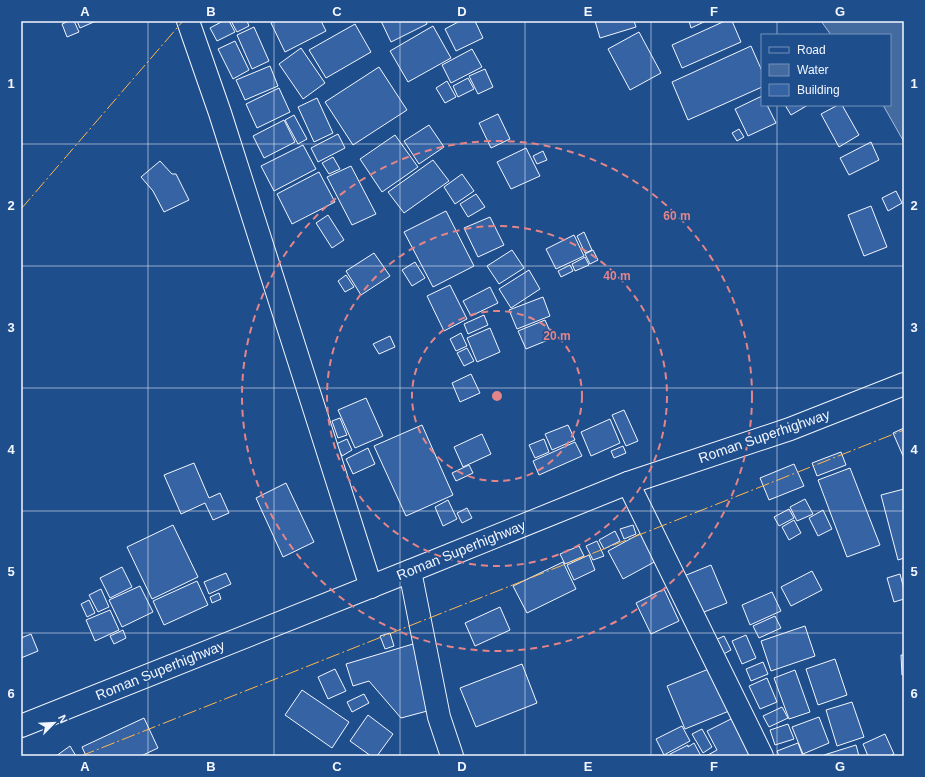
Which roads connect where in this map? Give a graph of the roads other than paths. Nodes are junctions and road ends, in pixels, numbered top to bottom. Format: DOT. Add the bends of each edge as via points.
graph roads {
  1 [pos="188,21"];
  2 [pos="904,384"];
  3 [pos="628,482"];
  4 [pos="410,572"];
  5 [pos="371,587"];
  6 [pos="21,726"];
  7 [pos="452,756"];
  8 [pos="762,756"];
  1 -- 5 [label="street" via="220,113"];
  2 -- 3 [label="street, Roman Superhighway" via="790,430"];
  3 -- 4 [label="street, Roman Superhighway"];
  3 -- 8 [label="street"];
  4 -- 5 [label="street, Roman Superhighway"];
  4 -- 7 [label="street" via="439,718"];
  5 -- 6 [label="street, Roman Superhighway"];
}
